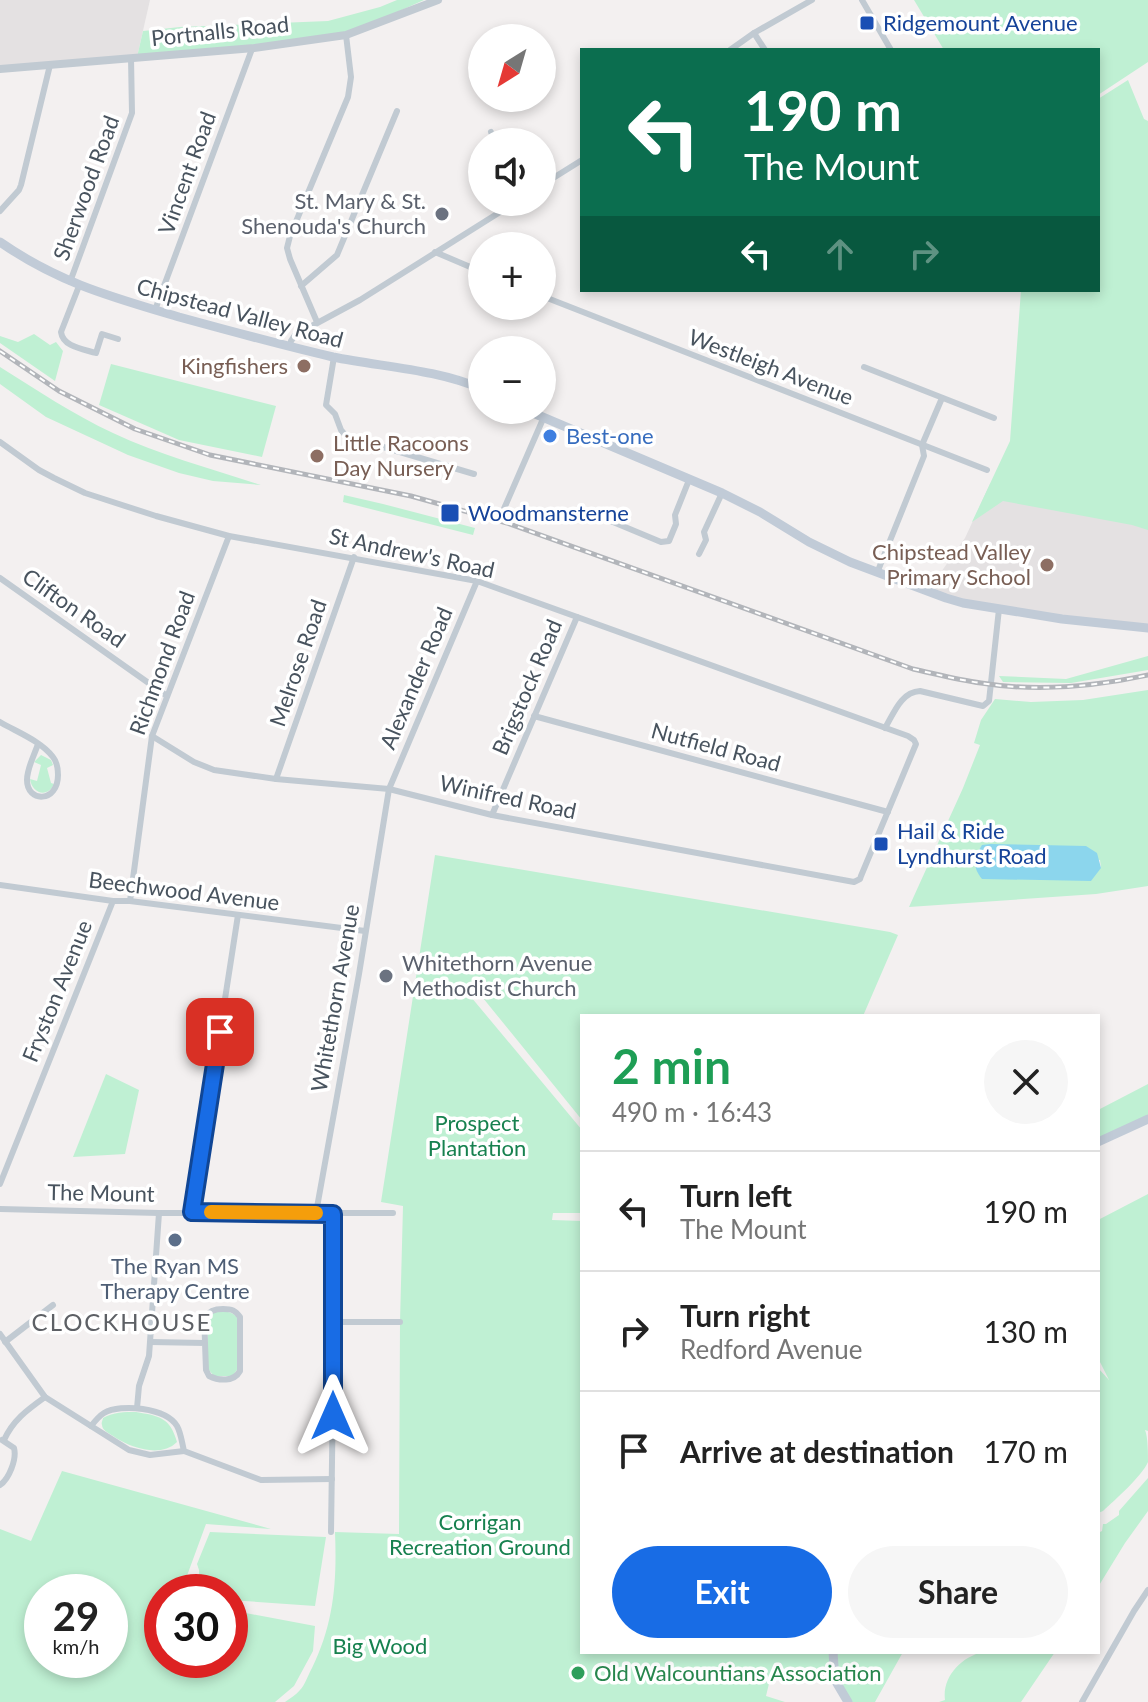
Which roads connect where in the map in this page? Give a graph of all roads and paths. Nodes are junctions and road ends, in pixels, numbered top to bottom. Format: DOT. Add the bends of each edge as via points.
graph roads {
  1 [pos="438,0"];
  2 [pos="812,0"];
  3 [pos="862,0"];
  4 [pos="754,33"];
  5 [pos="346,35"];
  6 [pos="733,48"];
  7 [pos="764,48"];
  8 [pos="890,48"];
  9 [pos="252,49"];
  10 [pos="131,58"];
  11 [pos="50,65"];
  12 [pos="0,69"];
  13 [pos="397,111"];
  14 [pos="580,161"];
  15 [pos="556,176"];
  16 [pos="0,211"];
  17 [pos="493,216"];
  18 [pos="0,242"];
  19 [pos="435,252"];
  20 [pos="468,266"];
  21 [pos="75,284"];
  22 [pos="301,286"];
  23 [pos="556,301"];
  24 [pos="155,310"];
  25 [pos="317,322"];
  26 [pos="118,339"];
  27 [pos="290,346"];
  28 [pos="334,357"];
  29 [pos="864,367"];
  30 [pos="468,384"];
  31 [pos="942,398"];
  32 [pos="994,418"];
  33 [pos="541,424"];
  34 [pos="555,424"];
  35 [pos="0,442"];
  36 [pos="922,445"];
  37 [pos="987,470"];
  38 [pos="474,474"];
  39 [pos="689,480"];
  40 [pos="722,493"];
  41 [pos="503,511"];
  42 [pos="579,511"];
  43 [pos="229,536"];
  44 [pos="699,554"];
  45 [pos="354,557"];
  46 [pos="877,573"];
  47 [pos="0,578"];
  48 [pos="477,581"];
  49 [pos="999,609"];
  50 [pos="577,617"];
  51 [pos="1148,628"];
  52 [pos="167,696"];
  53 [pos="534,716"];
  54 [pos="0,722"];
  55 [pos="885,728"];
  56 [pos="152,736"];
  57 [pos="38,744"];
  58 [pos="276,779"];
  59 [pos="389,789"];
  60 [pos="888,812"];
  61 [pos="492,815"];
  62 [pos="0,885"];
  63 [pos="113,901"];
  64 [pos="130,901"];
  65 [pos="238,915"];
  66 [pos="365,931"];
  67 [pos="1148,1119"];
  68 [pos="1100,1141"];
  69 [pos="0,1184"];
  70 [pos="0,1209"];
  71 [pos="192,1212"];
  72 [pos="159,1213"];
  73 [pos="316,1213"];
  74 [pos="393,1213"];
  75 [pos="333,1214"];
  76 [pos="53,1305"];
  77 [pos="334,1322"];
  78 [pos="400,1322"];
  79 [pos="0,1334"];
  80 [pos="5,1342"];
  81 [pos="151,1342"];
  82 [pos="205,1343"];
  83 [pos="45,1397"];
  84 [pos="137,1408"];
  85 [pos="91,1426"];
  86 [pos="2,1440"];
  87 [pos="184,1451"];
  88 [pos="332,1479"];
  89 [pos="0,1485"];
  90 [pos="331,1532"];
  91 [pos="1148,1590"];
  92 [pos="833,1654"];
  93 [pos="848,1702"];
  94 [pos="1082,1702"];
  1 -- 5 [label="street, Portnalls Road"];
  2 -- 4 [label="street"];
  3 -- 8 [label="street"];
  4 -- 6 [label="street"];
  4 -- 7 [label="street"];
  5 -- 9 [label="street, Portnalls Road"];
  5 -- 22 [label="street" via="348,97 288,242"];
  9 -- 10 [label="street, Portnalls Road"];
  9 -- 24 [label="street, Vincent Road"];
  10 -- 11 [label="street, Portnalls Road"];
  10 -- 21 [label="street, Sherwood Road" via="132,113"];
  11 -- 12 [label="street, Portnalls Road"];
  11 -- 16 [label="street" via="21,185"];
  13 -- 22 [label="street" via="337,255"];
  14 -- 15 [label="street"];
  17 -- 19 [label="street"];
  18 -- 21 [label="main road, Chipstead Valley Road"];
  19 -- 20 [label="street"];
  19 -- 25 [label="street"];
  21 -- 24 [label="main road, Chipstead Valley Road"];
  21 -- 26 [label="street, Sherwood Road" via="62,339 96,353 102,334"];
  22 -- 25 [label="street"];
  23 -- 36 [label="street, Westleigh Avenue"];
  24 -- 27 [label="main road, Chipstead Valley Road"];
  25 -- 27 [label="street" via="295,335"];
  27 -- 28 [label="main road, Chipstead Valley Road"];
  28 -- 30 [label="main road, Chipstead Valley Road"];
  28 -- 38 [label="street" via="326,405 346,436"];
  29 -- 31 [label="street"];
  31 -- 32 [label="street"];
  31 -- 36 [label="street"];
  33 -- 41 [label="street"];
  34 -- 39 [label="main road"];
  35 -- 43 [label="street, St Andrew's Road" via="85,493"];
  36 -- 37 [label="street, Westleigh Avenue"];
  36 -- 46 [label="street" via="924,456"];
  39 -- 40 [label="main road"];
  39 -- 42 [label="street" via="669,541"];
  40 -- 44 [label="street"];
  40 -- 46 [label="main road"];
  43 -- 45 [label="street, St Andrew's Road"];
  43 -- 52 [label="street, Richmond Road"];
  45 -- 48 [label="street, St Andrew's Road"];
  45 -- 58 [label="street, Melrose Road"];
  46 -- 49 [label="main road" via="954,601"];
  47 -- 52 [label="street, Clifton Road"];
  48 -- 50 [label="street, St Andrew's Road"];
  48 -- 59 [label="street, Alexander Road"];
  49 -- 51 [label="main road"];
  49 -- 55 [label="street" via="989,703 912,692"];
  50 -- 53 [label="street, Brigstock Road"];
  50 -- 55 [label="street, St Andrew's Road"];
  52 -- 56 [label="street, Richmond Road"];
  53 -- 60 [label="street, Nutfield Road"];
  53 -- 61 [label="street, Brigstock Road"];
  54 -- 57 [label="street"];
  55 -- 60 [label="street, St Andrew's Road" via="908,736 916,746"];
  56 -- 58 [label="street, Winifred Road" via="201,766"];
  56 -- 64 [label="street, Richmond Road"];
  57 -- 57 [label="street" via="58,768 55,791 41,797 26,784"];
  58 -- 59 [label="street, Winifred Road"];
  59 -- 61 [label="street, Winifred Road"];
  59 -- 66 [label="street, Whitethorn Avenue"];
  60 -- 61 [label="street, Winifred Road" via="860,879 851,882"];
  62 -- 63 [label="street, Beechwood Avenue"];
  63 -- 64 [label="street, Beechwood Avenue"];
  63 -- 69 [label="street, Fryston Avenue"];
  64 -- 65 [label="street, Beechwood Avenue"];
  65 -- 66 [label="street, Beechwood Avenue"];
  65 -- 71 [label="street"];
  66 -- 73 [label="street, Whitethorn Avenue"];
  67 -- 68 [label="main road"];
  70 -- 72 [label="street, The Mount"];
  71 -- 72 [label="street, The Mount"];
  71 -- 73 [label="street, The Mount"];
  72 -- 81 [label="street"];
  73 -- 75 [label="street, The Mount"];
  74 -- 75 [label="street, The Mount"];
  75 -- 77 [label="street"];
  76 -- 80 [label="street"];
  77 -- 78 [label="street"];
  77 -- 88 [label="street"];
  79 -- 80 [label="street"];
  80 -- 83 [label="street"];
  81 -- 82 [label="street"];
  81 -- 84 [label="street"];
  82 -- 82 [label="street" via="209,1311 237,1312 240,1371 234,1379 209,1376"];
  83 -- 85 [label="street"];
  83 -- 86 [label="street" via="22,1413"];
  84 -- 85 [label="street" via="106,1411"];
  84 -- 87 [label="street" via="176,1424"];
  85 -- 87 [label="street" via="129,1450 150,1455"];
  86 -- 89 [label="street" via="14,1448 15,1457"];
  87 -- 88 [label="street" via="261,1480"];
  88 -- 90 [label="street"];
  91 -- 94 [label="street"];
  92 -- 93 [label="main road" via="835,1680"];
}
